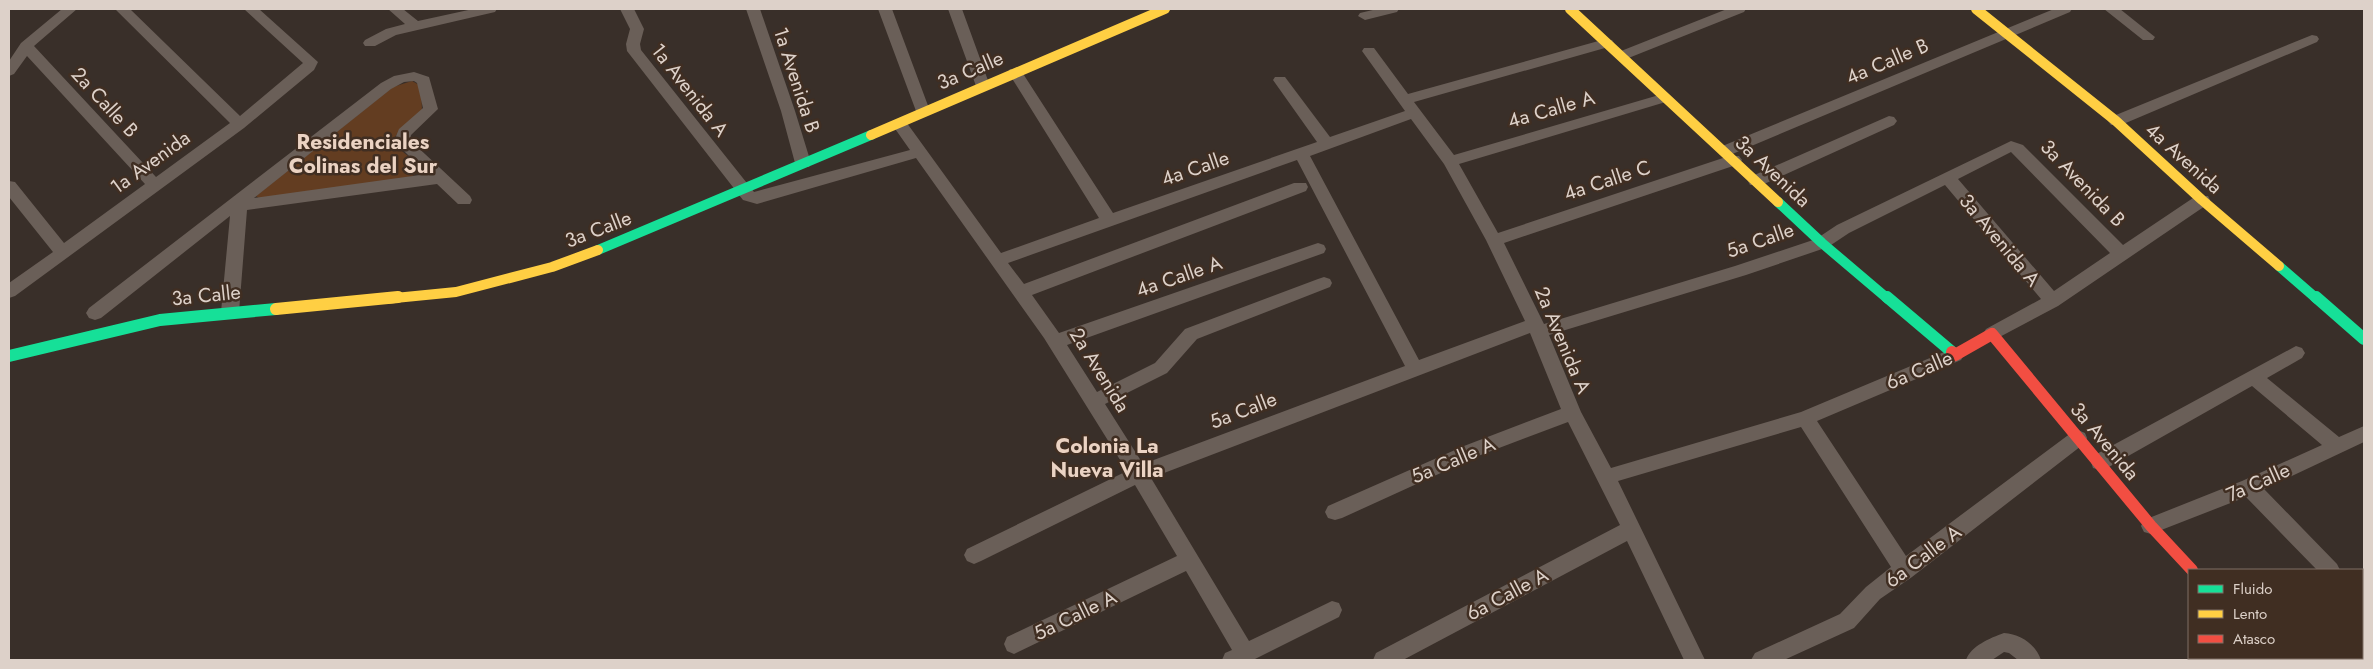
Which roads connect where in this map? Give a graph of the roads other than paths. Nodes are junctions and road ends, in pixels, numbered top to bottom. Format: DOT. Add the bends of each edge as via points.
graph roads {
  1 [pos="70,9"];
  2 [pos="122,9"];
  3 [pos="252,9"];
  4 [pos="490,9"];
  5 [pos="627,9"];
  6 [pos="753,9"];
  7 [pos="885,9"];
  8 [pos="955,9"];
  9 [pos="1165,9"];
  10 [pos="1392,9"];
  11 [pos="1570,9"];
  12 [pos="1739,9"];
  13 [pos="1976,9"];
  14 [pos="2065,9"];
  15 [pos="2111,9"];
  16 [pos="402,10"];
  17 [pos="1365,16"];
  18 [pos="416,26"];
  19 [pos="2007,32"];
  20 [pos="2148,37"];
  21 [pos="2312,39"];
  22 [pos="370,43"];
  23 [pos="1607,43"];
  24 [pos="26,46"];
  25 [pos="1369,51"];
  26 [pos="1621,56"];
  27 [pos="9,71"];
  28 [pos="1015,72"];
  29 [pos="1280,80"];
  30 [pos="983,86"];
  31 [pos="1664,98"];
  32 [pos="1406,107"];
  33 [pos="923,111"];
  34 [pos="1889,121"];
  35 [pos="2116,121"];
  36 [pos="899,123"];
  37 [pos="239,124"];
  38 [pos="1327,145"];
  39 [pos="2011,146"];
  40 [pos="920,152"];
  41 [pos="1301,154"];
  42 [pos="1730,155"];
  43 [pos="1450,161"];
  44 [pos="803,164"];
  45 [pos="427,165"];
  46 [pos="440,178"];
  47 [pos="1948,178"];
  48 [pos="1756,181"];
  49 [pos="400,183"];
  50 [pos="155,185"];
  51 [pos="9,186"];
  52 [pos="1300,187"];
  53 [pos="743,189"];
  54 [pos="464,200"];
  55 [pos="2202,200"];
  56 [pos="235,206"];
  57 [pos="1109,221"];
  58 [pos="1494,240"];
  59 [pos="1822,243"];
  60 [pos="1318,249"];
  61 [pos="63,253"];
  62 [pos="2121,254"];
  63 [pos="998,260"];
  64 [pos="1324,283"];
  65 [pos="9,292"];
  66 [pos="1021,292"];
  67 [pos="2052,301"];
  68 [pos="230,312"];
  69 [pos="95,313"];
  70 [pos="1537,328"];
  71 [pos="1992,334"];
  72 [pos="2364,339"];
  73 [pos="1054,342"];
  74 [pos="2296,353"];
  75 [pos="1956,355"];
  76 [pos="9,356"];
  77 [pos="1415,369"];
  78 [pos="2254,377"];
  79 [pos="1093,402"];
  80 [pos="1572,413"];
  81 [pos="1805,418"];
  82 [pos="2364,434"];
  83 [pos="2078,438"];
  84 [pos="2337,446"];
  85 [pos="2100,462"];
  86 [pos="1139,474"];
  87 [pos="1606,477"];
  88 [pos="2249,487"];
  89 [pos="1336,512"];
  90 [pos="2151,526"];
  91 [pos="1631,529"];
  92 [pos="974,555"];
  93 [pos="1189,560"];
  94 [pos="2191,569"];
  95 [pos="2329,569"];
  96 [pos="1905,571"];
  97 [pos="1332,610"];
  98 [pos="1014,644"];
  99 [pos="1239,657"];
  100 [pos="1397,657"];
  101 [pos="1695,660"];
  102 [pos="1762,660"];
  103 [pos="1976,660"];
  104 [pos="2031,660"];
  1 -- 24 [label="street"];
  2 -- 37 [label="street"];
  3 -- 37 [label="street, 1a Avenida" via="311,62"];
  4 -- 18 [label="street"];
  5 -- 53 [label="street, 1a Avenida A" via="637,29 634,51"];
  6 -- 44 [label="street, 1a Avenida B"];
  7 -- 33 [label="street"];
  8 -- 30 [label="street"];
  9 -- 28 [label="street, 3a Calle"];
  10 -- 17 [label="street"];
  11 -- 23 [label="street, 3a Avenida"];
  12 -- 26 [label="street"];
  13 -- 19 [label="street, 4a Avenida"];
  14 -- 19 [label="street, 4a Calle B"];
  15 -- 20 [label="street"];
  16 -- 18 [label="street"];
  18 -- 22 [label="street" via="391,32"];
  19 -- 35 [label="street, 4a Avenida"];
  19 -- 42 [label="street, 4a Calle B"];
  21 -- 35 [label="street"];
  23 -- 26 [label="street, 3a Avenida"];
  23 -- 32 [label="street, 4a Calle"];
  24 -- 27 [label="street"];
  24 -- 50 [label="street, 2a Calle B"];
  25 -- 32 [label="street, 2a Avenida A"];
  26 -- 31 [label="street, 3a Avenida"];
  28 -- 30 [label="street, 3a Calle"];
  28 -- 57 [label="street"];
  29 -- 38 [label="street"];
  30 -- 33 [label="street, 3a Calle"];
  31 -- 42 [label="street, 3a Avenida"];
  31 -- 43 [label="street, 4a Calle A"];
  32 -- 38 [label="street, 4a Calle"];
  32 -- 43 [label="street, 2a Avenida A"];
  33 -- 36 [label="street, 3a Calle"];
  34 -- 48 [label="street"];
  35 -- 55 [label="street, 4a Avenida"];
  36 -- 40 [label="street, 2a Avenida"];
  36 -- 44 [label="street, 3a Calle"];
  37 -- 50 [label="street, 1a Avenida"];
  38 -- 41 [label="street, 4a Calle"];
  39 -- 47 [label="street, 5a Calle"];
  39 -- 62 [label="street, 3a Avenida B" via="2018,149"];
  40 -- 53 [label="street" via="757,198 749,196"];
  40 -- 63 [label="street, 2a Avenida"];
  41 -- 57 [label="street, 4a Calle"];
  41 -- 77 [label="street"];
  42 -- 48 [label="street, 3a Avenida"];
  42 -- 58 [label="street, 4a Calle C"];
  43 -- 58 [label="street, 2a Avenida A"];
  44 -- 53 [label="street, 3a Calle"];
  45 -- 46 [label="street"];
  45 -- 49 [label="street" via="424,171"];
  45 -- 56 [label="street" via="402,140 405,132 430,109 424,80 410,76 388,85"];
  46 -- 49 [label="street"];
  46 -- 54 [label="street"];
  47 -- 59 [label="street, 5a Calle" via="1843,229"];
  47 -- 67 [label="street, 3a Avenida A"];
  48 -- 59 [label="street, 3a Avenida"];
  49 -- 56 [label="street"];
  50 -- 61 [label="street, 1a Avenida"];
  51 -- 61 [label="street"];
  52 -- 66 [label="street"];
  53 -- 68 [label="street, 3a Calle" via="596,252 486,285 440,294"];
  55 -- 62 [label="street, 6a Calle"];
  55 -- 72 [label="street, 4a Avenida"];
  56 -- 68 [label="street"];
  56 -- 69 [label="street"];
  57 -- 63 [label="street, 4a Calle"];
  58 -- 70 [label="street, 2a Avenida A"];
  59 -- 70 [label="street, 5a Calle" via="1740,271"];
  59 -- 75 [label="street, 3a Avenida"];
  60 -- 73 [label="street, 4a Calle A"];
  61 -- 65 [label="street, 1a Avenida"];
  62 -- 67 [label="street, 6a Calle"];
  63 -- 66 [label="street, 2a Avenida"];
  64 -- 79 [label="street" via="1191,334 1184,338 1161,368"];
  66 -- 73 [label="street, 2a Avenida"];
  67 -- 71 [label="street, 6a Calle"];
  68 -- 76 [label="street, 3a Calle" via="153,321"];
  70 -- 77 [label="street, 5a Calle"];
  70 -- 80 [label="street, 2a Avenida A"];
  71 -- 75 [label="street, 6a Calle"];
  71 -- 83 [label="street, 3a Avenida"];
  73 -- 79 [label="street, 2a Avenida"];
  74 -- 78 [label="street"];
  75 -- 81 [label="street, 6a Calle"];
  77 -- 86 [label="street, 5a Calle"];
  78 -- 84 [label="street"];
  78 -- 85 [label="street"];
  79 -- 86 [label="street, 2a Avenida"];
  80 -- 87 [label="street, 2a Avenida A"];
  80 -- 89 [label="street, 5a Calle A" via="1471,451"];
  81 -- 87 [label="street, 6a Calle"];
  81 -- 96 [label="street"];
  82 -- 84 [label="street, 7a Calle"];
  83 -- 85 [label="street, 3a Avenida"];
  83 -- 96 [label="street, 6a Calle A"];
  84 -- 88 [label="street, 7a Calle"];
  85 -- 90 [label="street, 3a Avenida"];
  86 -- 92 [label="street, 5a Calle"];
  86 -- 93 [label="street, 2a Avenida"];
  87 -- 91 [label="street, 2a Avenida A"];
  88 -- 90 [label="street, 7a Calle"];
  88 -- 95 [label="street"];
  90 -- 94 [label="street, 3a Avenida"];
  91 -- 100 [label="street, 6a Calle A"];
  91 -- 101 [label="street, 2a Avenida A"];
  93 -- 98 [label="street, 5a Calle A"];
  93 -- 99 [label="street, 2a Avenida"];
  96 -- 102 [label="street, 6a Calle A" via="1872,593 1847,621"];
  97 -- 99 [label="street"];
  103 -- 104 [label="street" via="1997,644 2007,642 2020,645"];
}
